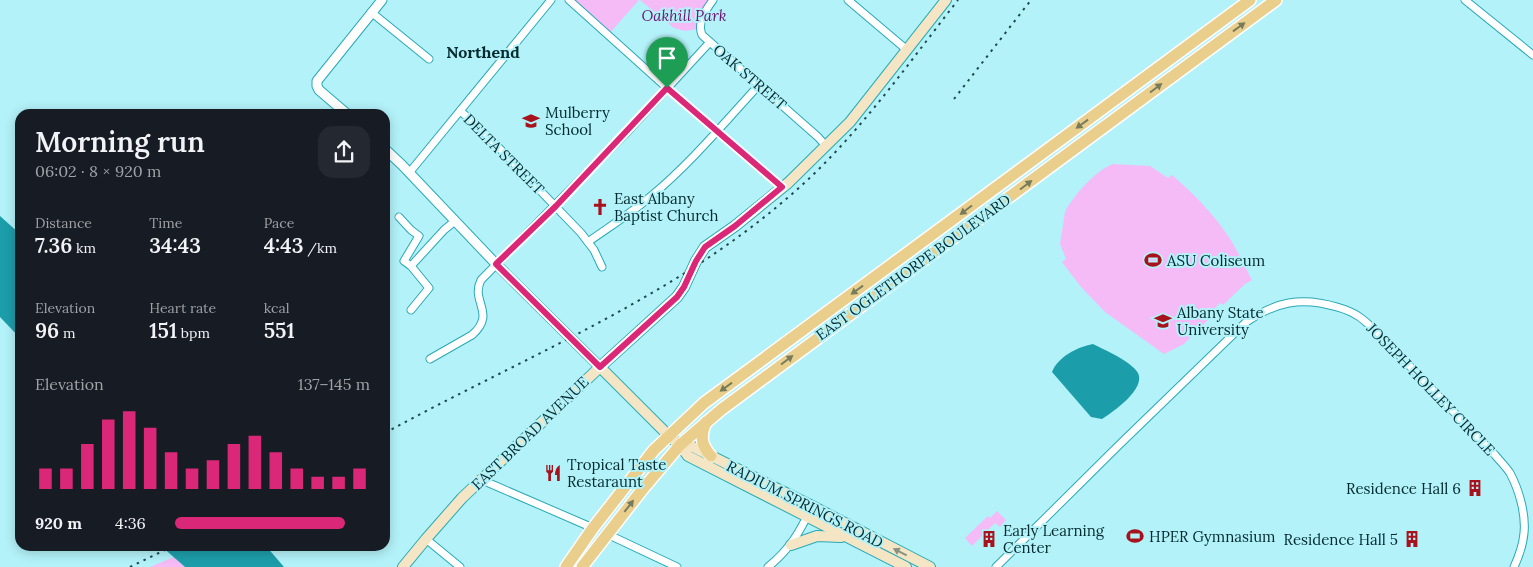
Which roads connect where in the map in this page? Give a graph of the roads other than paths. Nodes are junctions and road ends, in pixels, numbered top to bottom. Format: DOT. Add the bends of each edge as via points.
graph roads {
  1 [pos="382,0"];
  2 [pos="551,0"];
  3 [pos="569,0"];
  4 [pos="713,0"];
  5 [pos="848,0"];
  6 [pos="946,0"];
  7 [pos="1250,0"];
  8 [pos="1276,0"];
  9 [pos="1464,0"];
  10 [pos="371,12"];
  11 [pos="710,42"];
  12 [pos="907,50"];
  13 [pos="1533,55"];
  14 [pos="430,59"];
  15 [pos="759,85"];
  16 [pos="667,88"];
  17 [pos="341,109"];
  18 [pos="460,110"];
  19 [pos="717,130"];
  20 [pos="826,146"];
  21 [pos="390,154"];
  22 [pos="409,173"];
  23 [pos="782,187"];
  24 [pos="556,206"];
  25 [pos="399,217"];
  26 [pos="455,221"];
  27 [pos="588,242"];
  28 [pos="496,264"];
  29 [pos="411,266"];
  30 [pos="602,267"];
  31 [pos="411,310"];
  32 [pos="430,359"];
  33 [pos="600,367"];
  34 [pos="706,422"];
  35 [pos="669,436"];
  36 [pos="680,445"];
  37 [pos="711,456"];
  38 [pos="482,480"];
  39 [pos="812,506"];
  40 [pos="807,516"];
  41 [pos="593,528"];
  42 [pos="607,534"];
  43 [pos="847,537"];
  44 [pos="426,539"];
  45 [pos="791,545"];
  46 [pos="403,567"];
  47 [pos="460,567"];
  48 [pos="566,567"];
  49 [pos="577,567"];
  50 [pos="582,567"];
  51 [pos="677,567"];
  52 [pos="768,567"];
  53 [pos="906,567"];
  54 [pos="930,567"];
  55 [pos="996,567"];
  56 [pos="1514,567"];
  1 -- 10 [label="street"];
  2 -- 18 [label="street"];
  3 -- 16 [label="street"];
  4 -- 11 [label="street, OAK STREET" via="700,21 699,29"];
  5 -- 12 [label="street"];
  6 -- 12 [label="main road, EAST BROAD AVENUE"];
  7 -- 35 [label="main road, EAST OGLETHORPE BOULEVARD, one-way" via="704,403"];
  34 -- 8 [label="main road, EAST OGLETHORPE BOULEVARD, one-way"];
  9 -- 13 [label="street"];
  10 -- 14 [label="street"];
  10 -- 17 [label="street" via="317,81 319,90"];
  11 -- 15 [label="street, OAK STREET"];
  11 -- 16 [label="street"];
  12 -- 20 [label="main road, EAST BROAD AVENUE" via="850,122"];
  15 -- 19 [label="street"];
  15 -- 20 [label="street, OAK STREET"];
  16 -- 19 [label="street"];
  16 -- 24 [label="street"];
  18 -- 22 [label="street"];
  18 -- 24 [label="street, DELTA STREET"];
  19 -- 23 [label="street"];
  19 -- 27 [label="street" via="652,196"];
  20 -- 23 [label="main road, EAST BROAD AVENUE"];
  21 -- 22 [label="street"];
  22 -- 26 [label="street"];
  23 -- 33 [label="main road, EAST BROAD AVENUE" via="705,247 677,297"];
  24 -- 27 [label="street, DELTA STREET"];
  24 -- 28 [label="street"];
  25 -- 29 [label="street" via="419,236 404,261"];
  26 -- 28 [label="street"];
  26 -- 29 [label="street"];
  27 -- 30 [label="street, DELTA STREET"];
  28 -- 32 [label="street" via="478,286 483,312 478,330"];
  28 -- 33 [label="street"];
  29 -- 31 [label="street" via="429,288"];
  33 -- 35 [label="main road, RADIUM SPRINGS ROAD"];
  33 -- 38 [label="main road, EAST BROAD AVENUE"];
  34 -- 36 [label="main road, EAST OGLETHORPE BOULEVARD"];
  34 -- 37 [label="main road" via="702,440"];
  35 -- 36 [label="main road, RADIUM SPRINGS ROAD"];
  35 -- 41 [label="main road, EAST OGLETHORPE BOULEVARD"];
  36 -- 37 [label="main road, RADIUM SPRINGS ROAD"];
  36 -- 40 [label="main road, RADIUM SPRINGS ROAD" via="688,456"];
  42 -- 36 [label="main road, EAST OGLETHORPE BOULEVARD, one-way"];
  37 -- 39 [label="main road, RADIUM SPRINGS ROAD"];
  38 -- 41 [label="street"];
  38 -- 44 [label="main road, EAST BROAD AVENUE"];
  39 -- 40 [label="street"];
  54 -- 39 [label="main road, RADIUM SPRINGS ROAD, one-way"];
  40 -- 43 [label="main road, RADIUM SPRINGS ROAD"];
  40 -- 45 [label="street"];
  41 -- 48 [label="main road, EAST OGLETHORPE BOULEVARD"];
  41 -- 49 [label="main road" via="594,540"];
  42 -- 50 [label="main road, EAST OGLETHORPE BOULEVARD"];
  42 -- 51 [label="street"];
  43 -- 45 [label="main road" via="817,536"];
  43 -- 53 [label="main road, RADIUM SPRINGS ROAD"];
  44 -- 46 [label="main road, EAST BROAD AVENUE"];
  44 -- 47 [label="street"];
  45 -- 52 [label="street"];
  55 -- 56 [label="street, JOSEPH HOLLEY CIRCLE" via="1245,323 1278,305 1302,301 1324,303 1358,316 1379,334 1509,472 1519,494 1523,514 1524,533"];
}
